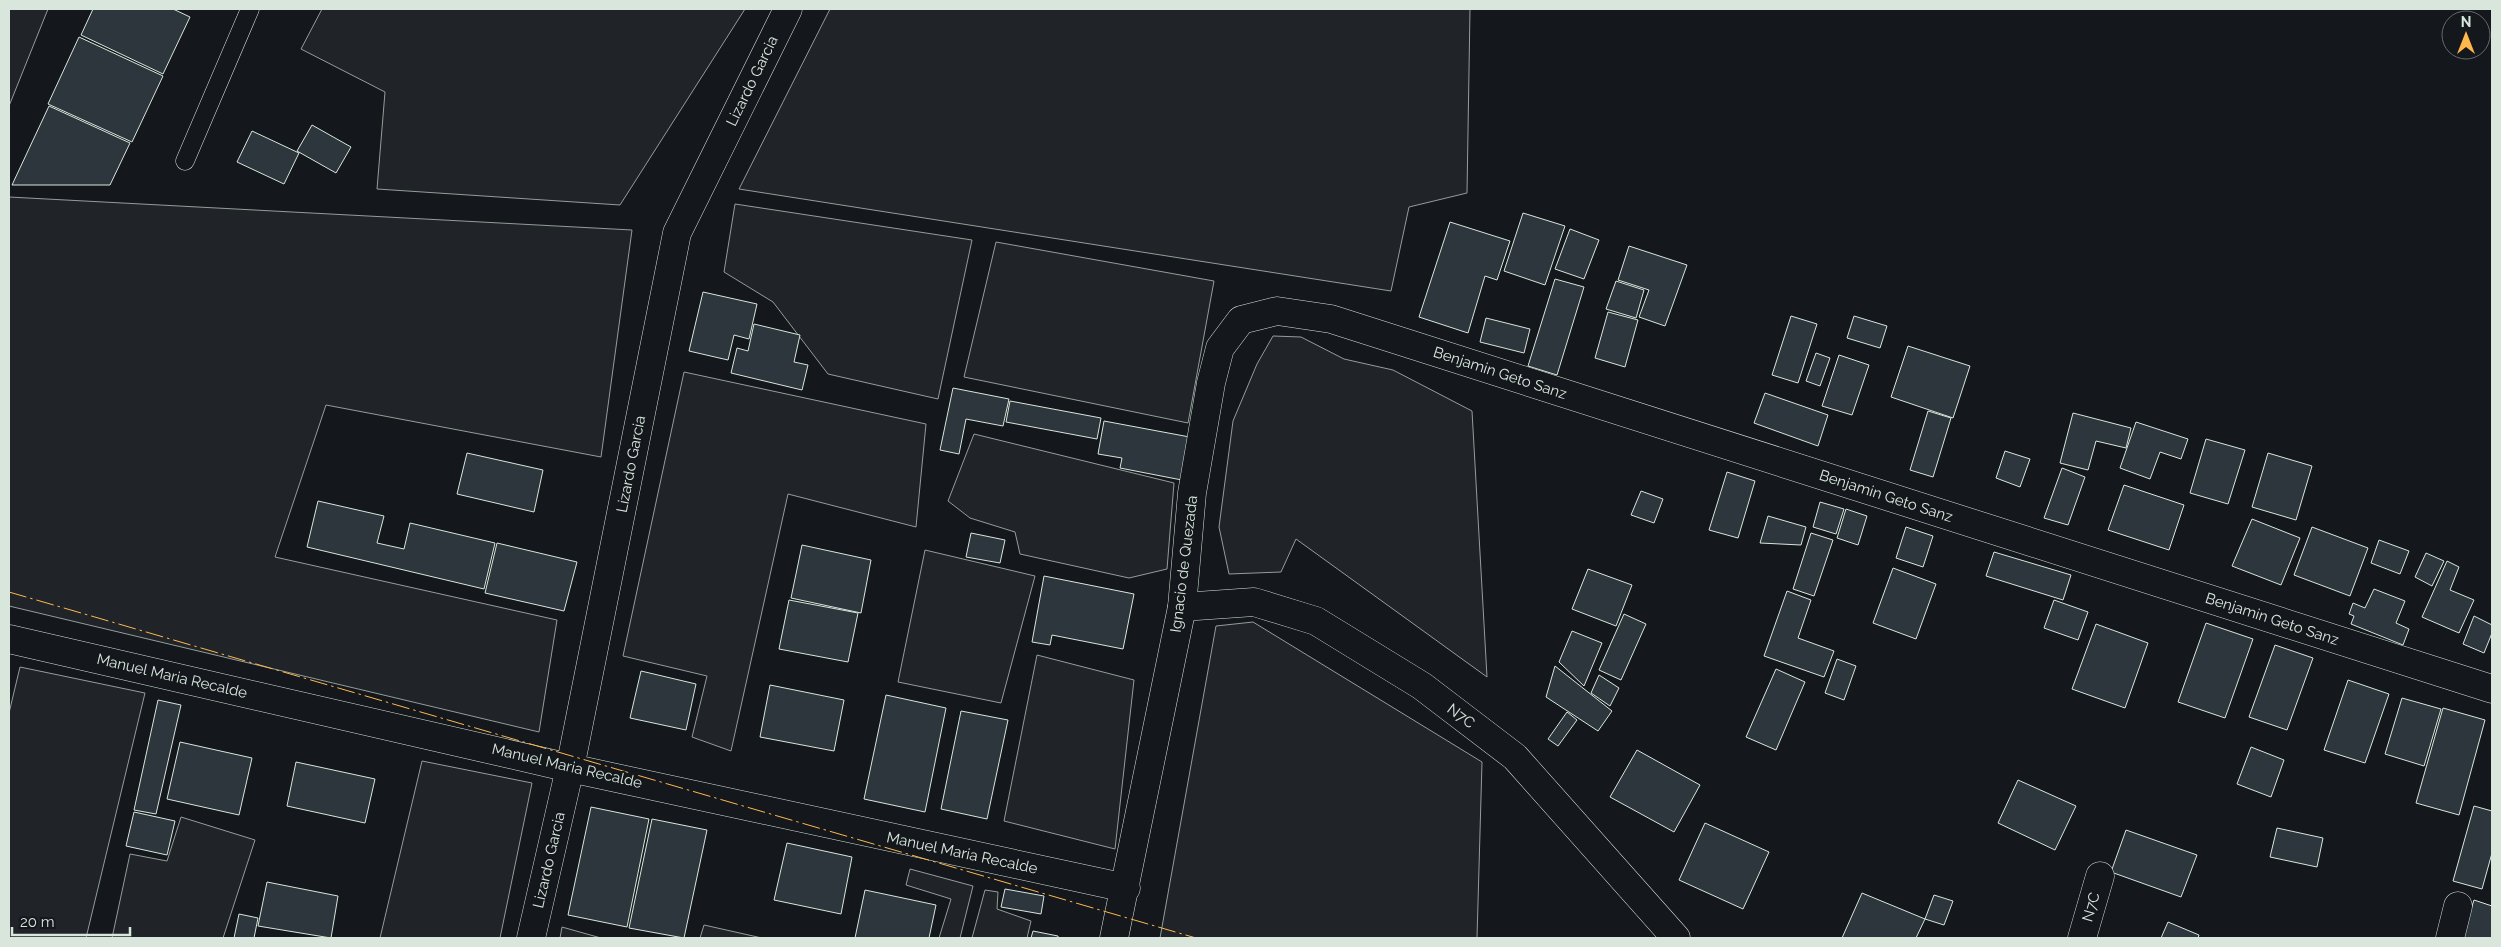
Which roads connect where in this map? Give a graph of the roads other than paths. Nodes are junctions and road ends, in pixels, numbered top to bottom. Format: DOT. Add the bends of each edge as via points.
graph roads {
  1 [pos="250,9"];
  2 [pos="788,9"];
  3 [pos="185,161"];
  4 [pos="1277,311"];
  5 [pos="1182,607"];
  6 [pos="9,639"];
  7 [pos="2492,689"];
  8 [pos="570,768"];
  9 [pos="2100,876"];
  10 [pos="1126,888"];
  11 [pos="2458,906"];
  12 [pos="531,938"];
  13 [pos="1114,938"];
  14 [pos="1676,938"];
  15 [pos="2082,938"];
  16 [pos="2450,938"];
  1 -- 3 [label="lane"];
  2 -- 8 [label="street, Lizardo Garcia" via="677,232"];
  4 -- 5 [label="street, Ignacio de Quezada" via="1242,320 1220,348 1192,493"];
  4 -- 7 [label="street, Benjamin Geto Sanz" via="1331,319"];
  5 -- 10 [label="street, Ignacio de Quezada"];
  5 -- 14 [label="street, N7C" via="1254,602 1316,621 1422,686 1515,757"];
  6 -- 8 [label="street, Manuel Maria Recalde"];
  8 -- 10 [label="street, Manuel Maria Recalde"];
  8 -- 12 [label="street, Lizardo Garcia"];
  9 -- 15 [label="street, N7C"];
  10 -- 13 [label="street, Ignacio de Quezada"];
  11 -- 16 [label="street"];
}
